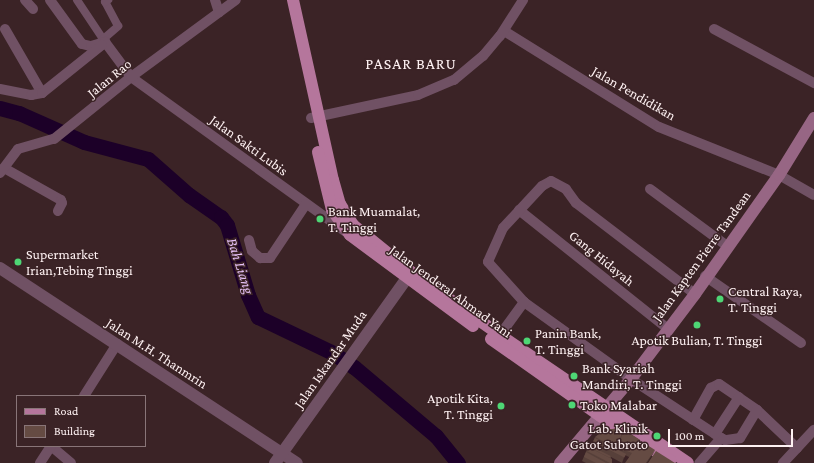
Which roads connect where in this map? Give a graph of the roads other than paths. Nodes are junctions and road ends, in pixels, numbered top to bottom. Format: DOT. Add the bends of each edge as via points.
graph roads {
  1 [pos="25,0"];
  2 [pos="50,0"];
  3 [pos="77,0"];
  4 [pos="108,0"];
  5 [pos="215,0"];
  6 [pos="236,0"];
  7 [pos="285,0"];
  8 [pos="293,0"];
  9 [pos="522,0"];
  10 [pos="33,9"];
  11 [pos="219,12"];
  12 [pos="5,29"];
  13 [pos="714,29"];
  14 [pos="504,31"];
  15 [pos="103,41"];
  16 [pos="131,78"];
  17 [pos="814,83"];
  18 [pos="0,89"];
  19 [pos="42,93"];
  20 [pos="314,117"];
  21 [pos="814,118"];
  22 [pos="3,166"];
  23 [pos="779,175"];
  24 [pos="650,189"];
  25 [pos="814,195"];
  26 [pos="306,204"];
  27 [pos="518,210"];
  28 [pos="58,211"];
  29 [pos="350,235"];
  30 [pos="249,240"];
  31 [pos="728,246"];
  32 [pos="0,268"];
  33 [pos="409,275"];
  34 [pos="705,276"];
  35 [pos="695,294"];
  36 [pos="524,302"];
  37 [pos="668,329"];
  38 [pos="500,335"];
  39 [pos="800,343"];
  40 [pos="117,344"];
  41 [pos="631,379"];
  42 [pos="85,395"];
  43 [pos="738,397"];
  44 [pos="758,410"];
  45 [pos="603,412"];
  46 [pos="693,420"];
  47 [pos="814,430"];
  48 [pos="718,436"];
  49 [pos="52,447"];
  50 [pos="797,448"];
  51 [pos="279,458"];
  52 [pos="40,463"];
  53 [pos="70,463"];
  54 [pos="297,463"];
  55 [pos="560,463"];
  56 [pos="674,463"];
  57 [pos="688,463"];
  58 [pos="699,463"];
  59 [pos="783,463"];
  1 -- 10 [label="street"];
  2 -- 15 [label="street" via="82,44 91,46"];
  3 -- 15 [label="street"];
  4 -- 15 [label="street" via="105,2 118,26"];
  5 -- 11 [label="street"];
  6 -- 11 [label="street, Jalan Rao"];
  7 -- 20 [label="main road, Jalan Jenderal Ahmad Yani"];
  8 -- 20 [label="main road, Jalan Jenderal Ahmad Yani"];
  9 -- 14 [label="street"];
  11 -- 16 [label="street, Jalan Rao"];
  12 -- 19 [label="street"];
  13 -- 17 [label="street"];
  14 -- 20 [label="street" via="483,56 454,80 418,95"];
  14 -- 23 [label="street, Jalan Pendidikan" via="659,127"];
  15 -- 16 [label="street, Jalan Sakti Lubis"];
  15 -- 19 [label="street"];
  16 -- 22 [label="street, Jalan Rao" via="54,139 18,149"];
  16 -- 26 [label="street, Jalan Sakti Lubis"];
  18 -- 19 [label="street" via="31,95"];
  20 -- 29 [label="main road, Jalan Jenderal Ahmad Yani" via="332,210"];
  20 -- 33 [label="main road, Jalan Jenderal Ahmad Yani" via="347,217"];
  21 -- 23 [label="main road, Jalan Kapten Pierre Tandean"];
  22 -- 28 [label="street" via="61,200"];
  23 -- 25 [label="street, Jalan Pendidikan"];
  23 -- 31 [label="main road, Jalan Kapten Pierre Tandean"];
  24 -- 31 [label="street"];
  26 -- 29 [label="street, Jalan Sakti Lubis"];
  26 -- 30 [label="street" via="270,258 260,258 252,251"];
  27 -- 35 [label="street" via="542,186 551,181 566,189 576,202"];
  27 -- 36 [label="street" via="503,228 488,262"];
  27 -- 37 [label="street, Gang Hidayah"];
  29 -- 33 [label="main road, Jalan Jenderal Ahmad Yani"];
  31 -- 34 [label="main road, Jalan Kapten Pierre Tandean"];
  32 -- 40 [label="street, Jalan M.H. Thanmrin"];
  33 -- 38 [label="main road, Jalan Jenderal Ahmad Yani"];
  33 -- 45 [label="main road, Jalan Jenderal Ahmad Yani"];
  33 -- 51 [label="street, Jalan Iskandar Muda"];
  34 -- 35 [label="main road, Jalan Kapten Pierre Tandean"];
  34 -- 39 [label="street"];
  35 -- 37 [label="main road, Jalan Kapten Pierre Tandean"];
  36 -- 38 [label="street"];
  36 -- 41 [label="street"];
  37 -- 41 [label="main road, Jalan Kapten Pierre Tandean"];
  38 -- 45 [label="main road, Jalan Jenderal Ahmad Yani"];
  40 -- 42 [label="street"];
  40 -- 51 [label="street, Jalan M.H. Thanmrin"];
  41 -- 45 [label="main road, Jalan Kapten Pierre Tandean"];
  41 -- 46 [label="street"];
  43 -- 44 [label="street"];
  43 -- 46 [label="street" via="722,386 715,385 710,388"];
  43 -- 48 [label="street"];
  44 -- 48 [label="street" via="740,438 725,440"];
  44 -- 50 [label="street"];
  45 -- 55 [label="main road, Jalan Kapten Pierre Tandean"];
  45 -- 56 [label="main road"];
  45 -- 57 [label="main road"];
  46 -- 48 [label="street"];
  47 -- 50 [label="street"];
  48 -- 58 [label="street"];
  49 -- 52 [label="street"];
  49 -- 53 [label="street"];
  50 -- 59 [label="street"];
  51 -- 54 [label="street, Jalan M.H. Thanmrin"];
}
